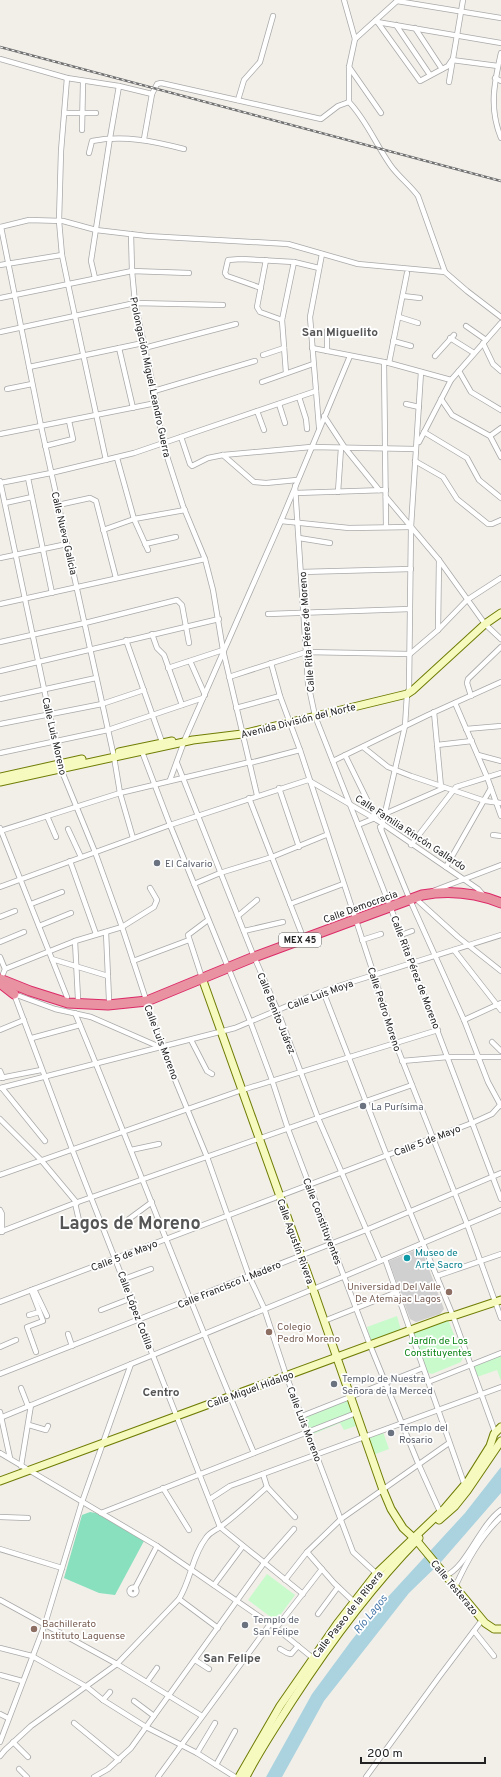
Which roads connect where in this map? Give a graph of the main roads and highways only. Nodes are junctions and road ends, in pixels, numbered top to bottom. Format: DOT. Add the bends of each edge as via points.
graph roads {
  1 [pos="485,897"];
  2 [pos="501,903"];
  3 [pos="1,980"];
  4 [pos="146,999"];
  1 -- 2 [label="highway, Calle Familia Rincón Gallardo / MEX 45"];
  1 -- 4 [label="highway, Calle Democracia / MEX 45" via="438,892 416,898"];
  3 -- 4 [label="highway, Calle Democracia / MEX 45" via="78,999"];
  3 -- 4 [label="highway, Calle Democracia / MEX 45" via="16,990 74,1004 108,1005"];
}
